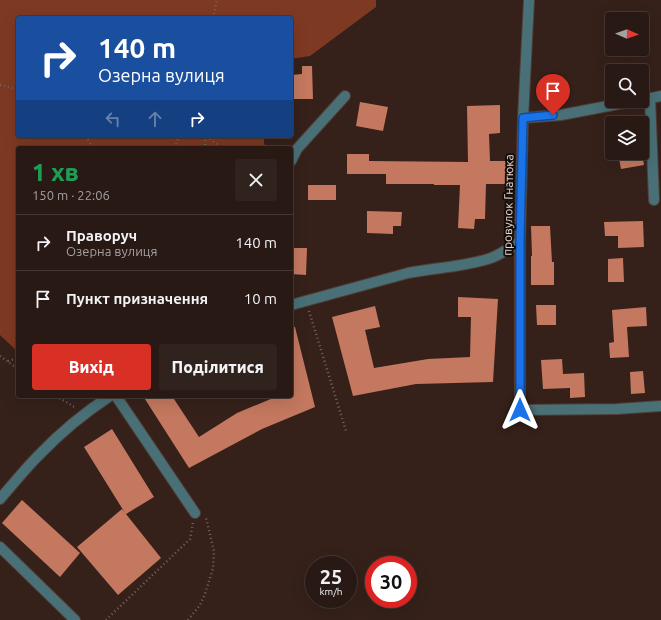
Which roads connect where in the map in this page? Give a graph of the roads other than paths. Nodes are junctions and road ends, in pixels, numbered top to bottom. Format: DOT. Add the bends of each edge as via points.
graph roads {
  1 [pos="529,0"];
  2 [pos="345,96"];
  3 [pos="661,96"];
  4 [pos="649,98"];
  5 [pos="605,107"];
  6 [pos="647,108"];
  7 [pos="523,118"];
  8 [pos="293,158"];
  9 [pos="654,200"];
  10 [pos="520,241"];
  11 [pos="293,305"];
  12 [pos="107,398"];
  13 [pos="117,398"];
  14 [pos="661,406"];
  15 [pos="0,499"];
  16 [pos="200,515"];
  17 [pos="0,547"];
  18 [pos="75,620"];
  1 -- 7 [label="street, провулок Гнатюка"];
  2 -- 8 [label="street"];
  3 -- 4 [label="street"];
  5 -- 7 [label="street" via="561,115"];
  6 -- 9 [label="street"];
  7 -- 10 [label="street, провулок Гнатюка"];
  10 -- 11 [label="street" via="489,259 408,273"];
  10 -- 14 [label="street, провулок Гнатюка" via="520,410"];
  12 -- 15 [label="street" via="61,433"];
  13 -- 16 [label="street"];
  17 -- 18 [label="street"];
}
